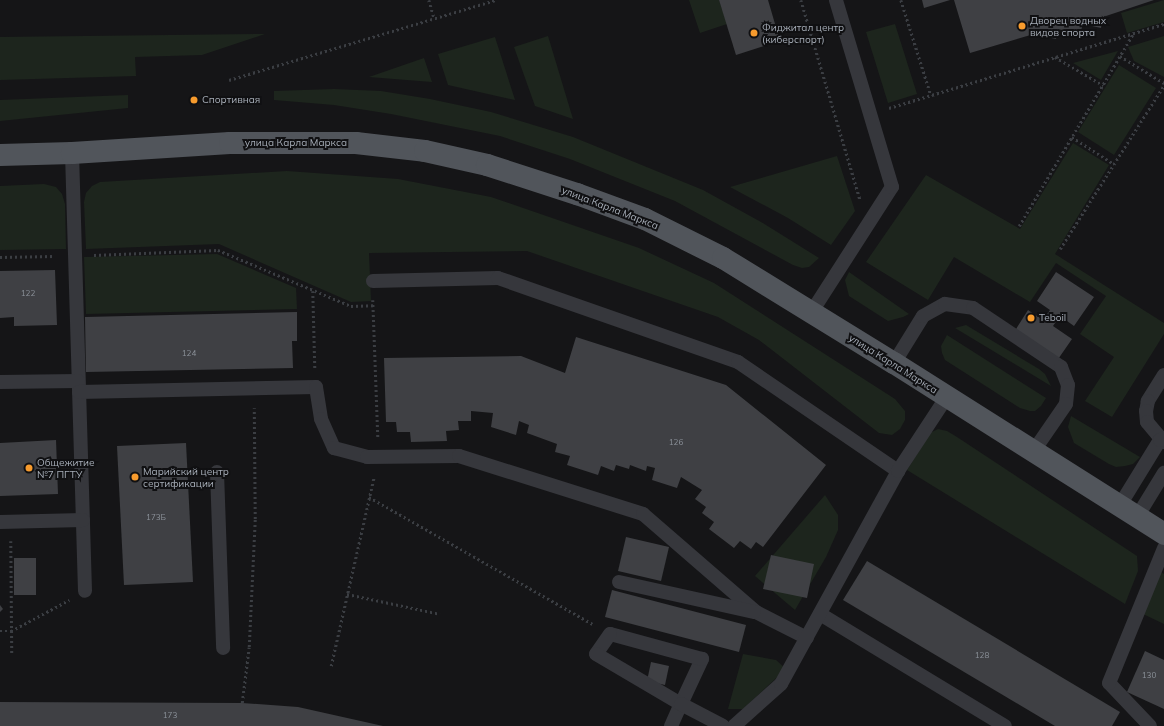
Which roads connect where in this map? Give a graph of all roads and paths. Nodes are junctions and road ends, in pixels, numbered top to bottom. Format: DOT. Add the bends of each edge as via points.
graph roads {
  1 [pos="429,0"];
  2 [pos="496,0"];
  3 [pos="801,0"];
  4 [pos="836,0"];
  5 [pos="901,0"];
  6 [pos="434,18"];
  7 [pos="1164,24"];
  8 [pos="1133,34"];
  9 [pos="1120,56"];
  10 [pos="1055,57"];
  11 [pos="229,80"];
  12 [pos="1164,84"];
  13 [pos="1103,85"];
  14 [pos="931,95"];
  15 [pos="870,114"];
  16 [pos="1072,137"];
  17 [pos="72,153"];
  18 [pos="0,155"];
  19 [pos="1114,164"];
  20 [pos="862,206"];
  21 [pos="1019,226"];
  22 [pos="1060,249"];
  23 [pos="75,256"];
  24 [pos="0,257"];
  25 [pos="373,281"];
  26 [pos="313,292"];
  27 [pos="374,305"];
  28 [pos="811,313"];
  29 [pos="894,363"];
  30 [pos="1164,375"];
  31 [pos="0,382"];
  32 [pos="79,387"];
  33 [pos="316,387"];
  34 [pos="254,388"];
  35 [pos="946,398"];
  36 [pos="1163,440"];
  37 [pos="1033,452"];
  38 [pos="898,471"];
  39 [pos="217,472"];
  40 [pos="1164,473"];
  41 [pos="369,497"];
  42 [pos="1128,511"];
  43 [pos="83,520"];
  44 [pos="6,522"];
  45 [pos="1164,534"];
  46 [pos="1164,548"];
  47 [pos="619,582"];
  48 [pos="85,591"];
  49 [pos="347,594"];
  50 [pos="756,612"];
  51 [pos="440,614"];
  52 [pos="820,614"];
  53 [pos="0,631"];
  54 [pos="11,631"];
  55 [pos="610,634"];
  56 [pos="807,638"];
  57 [pos="223,648"];
  58 [pos="12,653"];
  59 [pos="242,703"];
  60 [pos="681,704"];
  61 [pos="671,726"];
  62 [pos="724,726"];
  63 [pos="734,726"];
  64 [pos="1005,726"];
  65 [pos="1150,726"];
  1 -- 6 [label="path"];
  2 -- 6 [label="path"];
  3 -- 20 [label="path"];
  4 -- 15 [label="lane"];
  5 -- 14 [label="path"];
  6 -- 11 [label="path"];
  7 -- 8 [label="path"];
  8 -- 9 [label="path"];
  8 -- 10 [label="path"];
  9 -- 12 [label="path"];
  9 -- 13 [label="path"];
  10 -- 13 [label="path"];
  10 -- 14 [label="path"];
  12 -- 19 [label="path"];
  13 -- 16 [label="path"];
  14 -- 15 [label="path"];
  15 -- 28 [label="lane" via="892,187"];
  16 -- 19 [label="path"];
  16 -- 21 [label="path"];
  17 -- 18 [label="main road, улица Карла Маркса"];
  17 -- 23 [label="lane"];
  17 -- 28 [label="main road, улица Карла Маркса" via="230,143 356,143 424,151 487,165 645,219 723,258"];
  19 -- 22 [label="path"];
  23 -- 24 [label="path"];
  23 -- 26 [label="path" via="218,250"];
  23 -- 32 [label="lane"];
  25 -- 38 [label="lane" via="498,278 738,362"];
  26 -- 27 [label="path" via="351,306"];
  26 -- 33 [label="path"];
  28 -- 29 [label="main road, улица Карла Маркса"];
  29 -- 35 [label="main road, улица Карла Маркса"];
  29 -- 37 [label="lane" via="923,316 945,304 973,308 1061,367 1068,386 1066,404"];
  30 -- 36 [label="lane" via="1148,401 1146,410 1147,422"];
  31 -- 32 [label="lane"];
  32 -- 34 [label="lane"];
  32 -- 43 [label="lane"];
  33 -- 34 [label="lane"];
  33 -- 50 [label="lane" via="321,418 334,448 367,457 459,456 643,514"];
  34 -- 59 [label="path" via="255,519 249,647"];
  35 -- 37 [label="main road, улица Карла Маркса"];
  35 -- 38 [label="lane"];
  36 -- 42 [label="lane"];
  37 -- 42 [label="main road, улица Карла Маркса"];
  38 -- 52 [label="lane"];
  39 -- 57 [label="lane"];
  40 -- 42 [label="lane"];
  41 -- 55 [label="path"];
  42 -- 45 [label="main road, улица Карла Маркса"];
  43 -- 44 [label="lane"];
  43 -- 48 [label="lane"];
  44 -- 54 [label="path"];
  46 -- 65 [label="lane" via="1108,683"];
  47 -- 50 [label="lane"];
  48 -- 54 [label="path"];
  49 -- 51 [label="path"];
  50 -- 56 [label="lane"];
  52 -- 56 [label="lane"];
  52 -- 64 [label="lane"];
  53 -- 54 [label="path"];
  54 -- 58 [label="path"];
  55 -- 60 [label="lane" via="596,654"];
  55 -- 60 [label="lane" via="702,659"];
  56 -- 63 [label="lane" via="781,684"];
  60 -- 61 [label="lane"];
  60 -- 62 [label="lane"];
}
